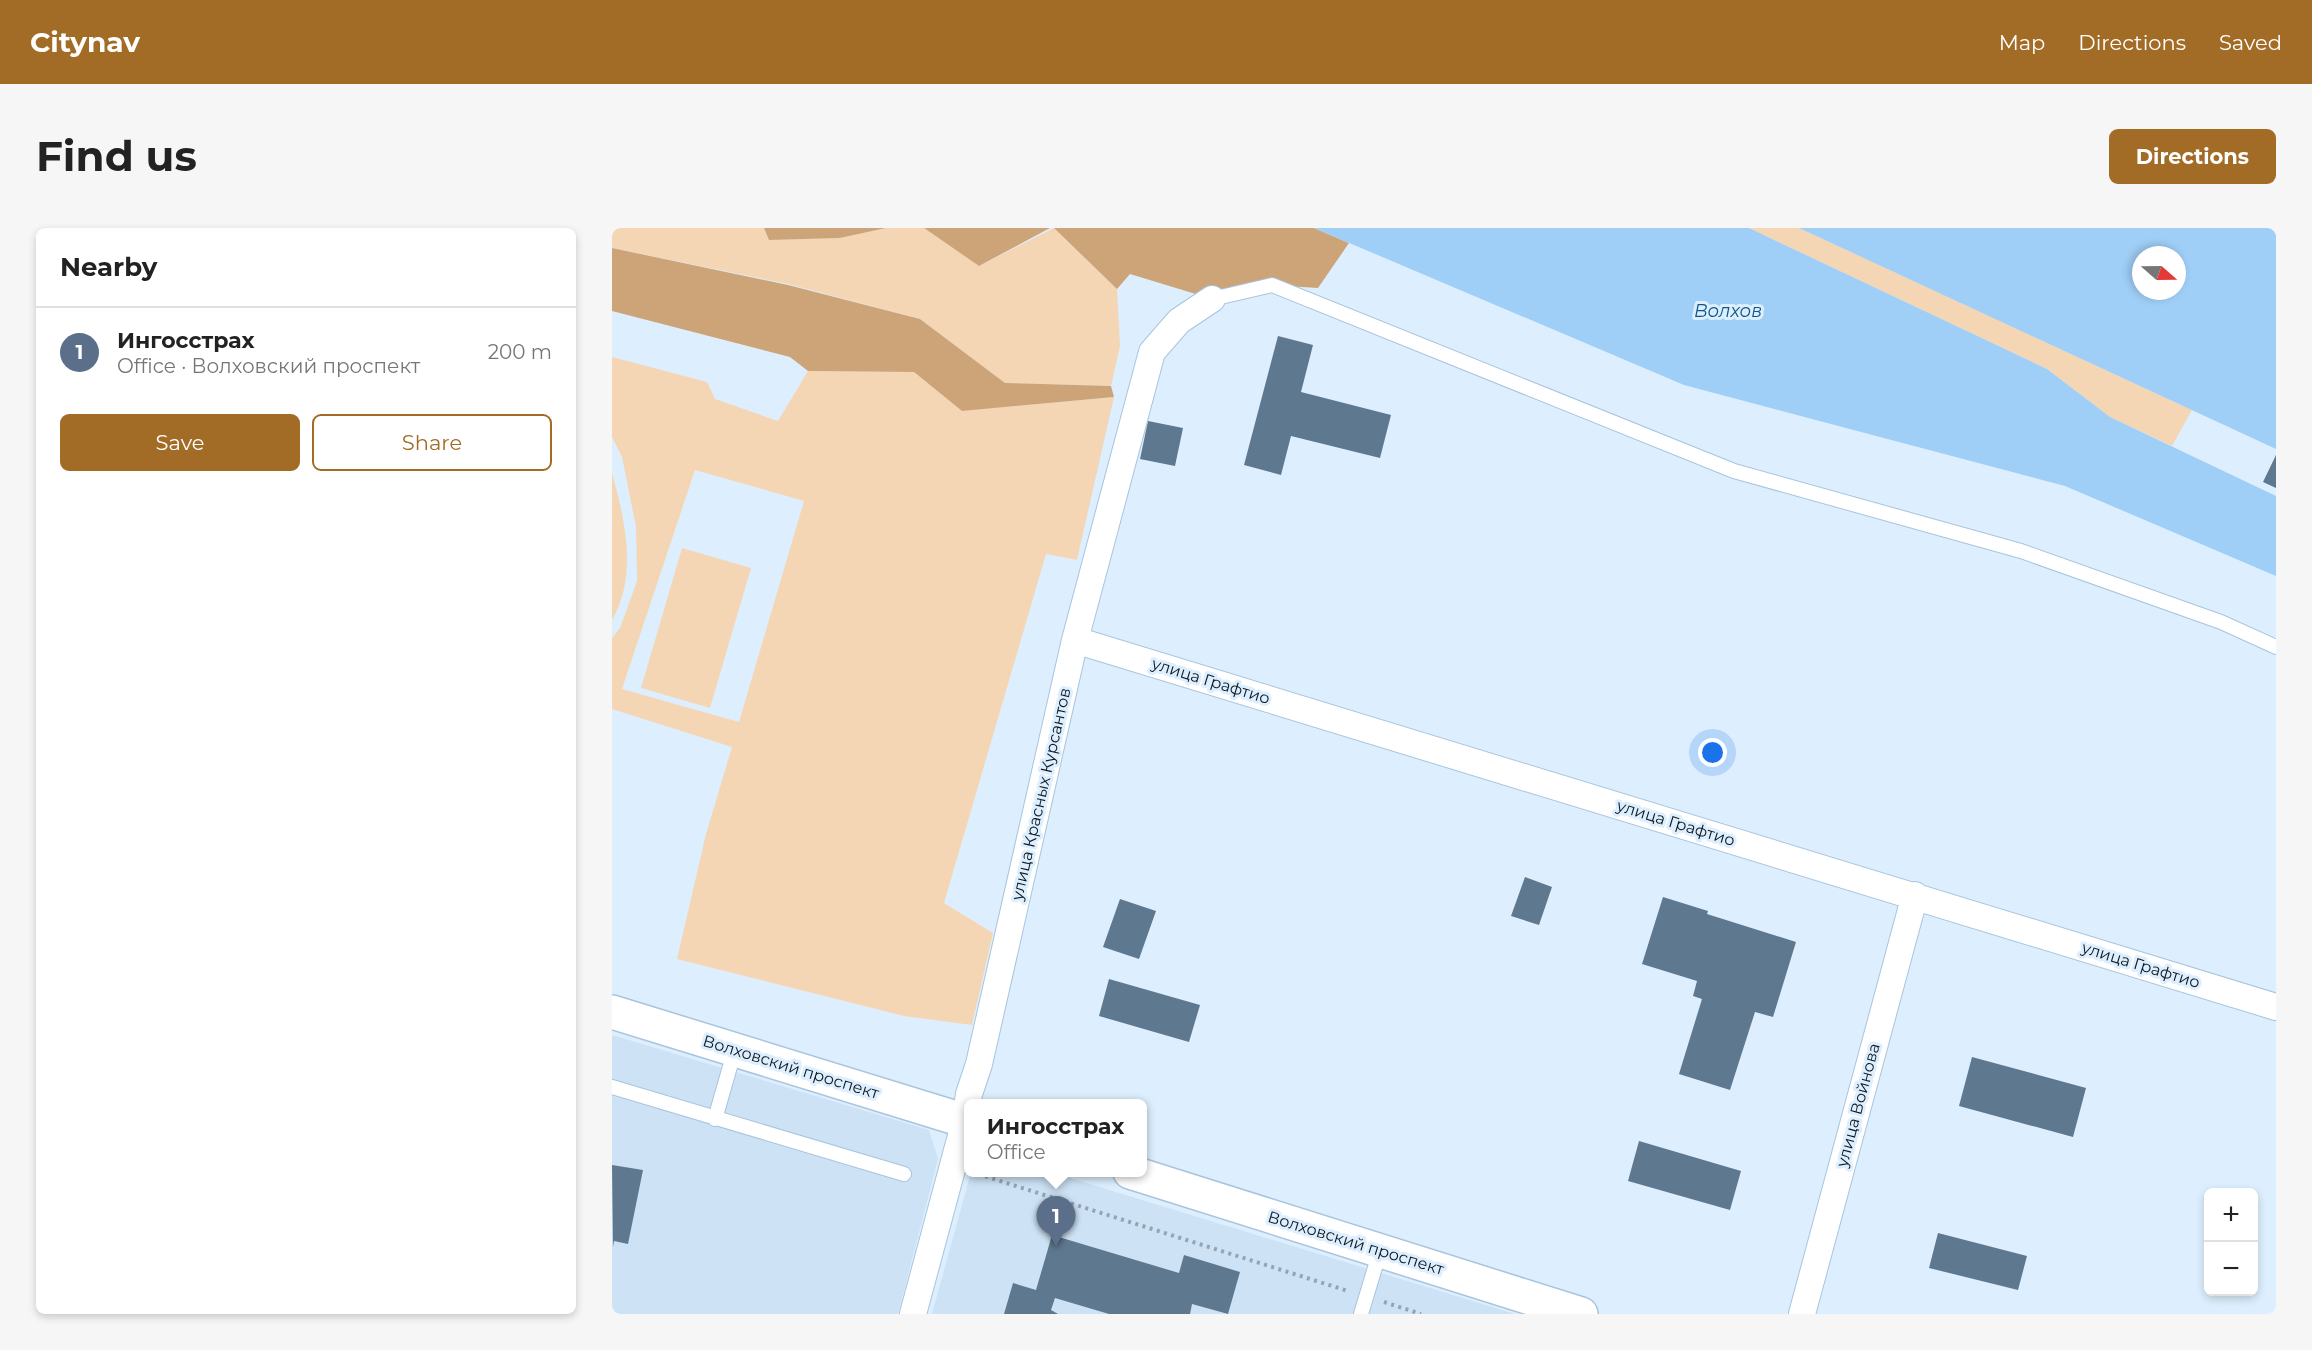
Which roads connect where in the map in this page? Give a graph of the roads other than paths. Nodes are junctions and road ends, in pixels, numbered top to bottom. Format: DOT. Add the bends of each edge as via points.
graph roads {
  1 [pos="1212,299"];
  2 [pos="1075,640"];
  3 [pos="2276,647"];
  4 [pos="1915,895"];
  5 [pos="2276,1007"];
  6 [pos="612,1012"];
  7 [pos="735,1049"];
  8 [pos="612,1087"];
  9 [pos="969,1099"];
  10 [pos="715,1119"];
  11 [pos="964,1120"];
  12 [pos="964,1132"];
  13 [pos="904,1174"];
  14 [pos="1143,1177"];
  15 [pos="1380,1251"];
  16 [pos="913,1314"];
  17 [pos="1361,1314"];
  18 [pos="1581,1314"];
  19 [pos="1802,1314"];
  1 -- 2 [label="street, улица Красных Курсантов" via="1179,321 1152,351"];
  1 -- 3 [label="lane" via="1272,285 1734,471 2021,551 2221,622"];
  2 -- 4 [label="street, улица Графтио"];
  2 -- 9 [label="street, улица Красных Курсантов"];
  4 -- 5 [label="street, улица Графтио"];
  4 -- 19 [label="street, улица Войнова"];
  6 -- 7 [label="street, Волховский проспект"];
  7 -- 10 [label="lane"];
  7 -- 11 [label="street, Волховский проспект"];
  8 -- 10 [label="lane"];
  10 -- 13 [label="lane"];
  12 -- 16 [label="street, улица Красных Курсантов"];
  14 -- 15 [label="street, Волховский проспект"];
  15 -- 17 [label="lane"];
  15 -- 18 [label="street, Волховский проспект"];
}
